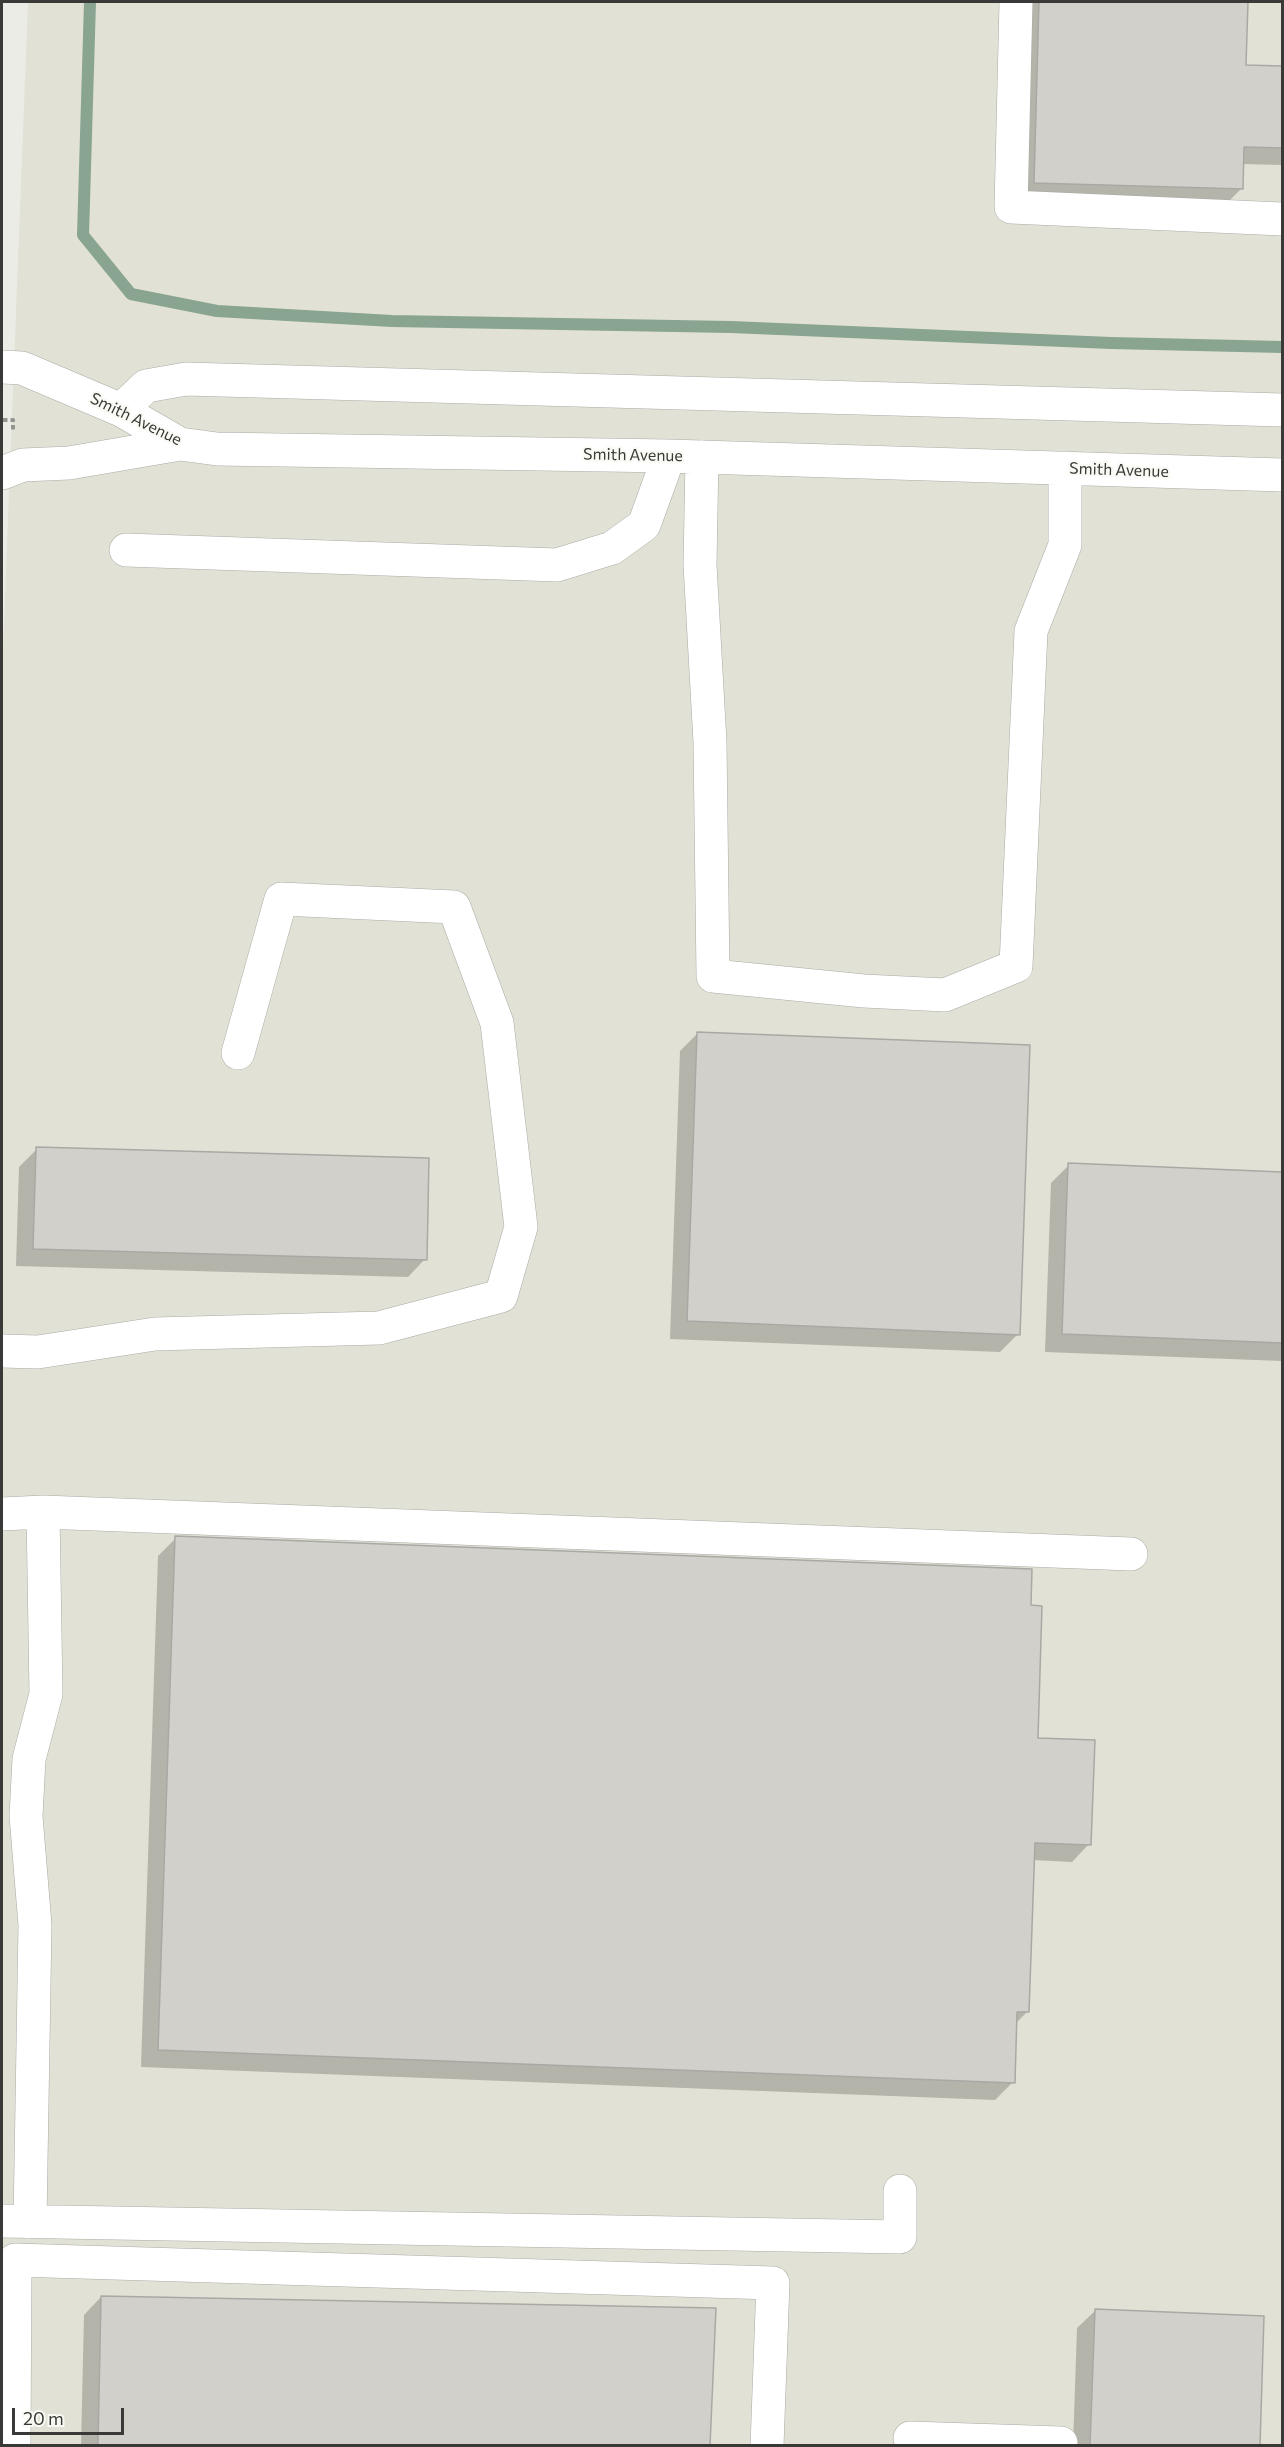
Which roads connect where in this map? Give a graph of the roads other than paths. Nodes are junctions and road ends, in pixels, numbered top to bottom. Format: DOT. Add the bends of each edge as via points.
graph roads {
  1 [pos="1016,2"];
  2 [pos="1282,219"];
  3 [pos="2,367"];
  4 [pos="121,410"];
  5 [pos="1282,410"];
  6 [pos="180,444"];
  7 [pos="669,456"];
  8 [pos="702,457"];
  9 [pos="1065,468"];
  10 [pos="2,473"];
  11 [pos="1282,475"];
  12 [pos="126,550"];
  13 [pos="238,1053"];
  14 [pos="2,1351"];
  15 [pos="43,1512"];
  16 [pos="2,1514"];
  17 [pos="1131,1554"];
  18 [pos="900,2191"];
  19 [pos="16,2222"];
  20 [pos="910,2439"];
  21 [pos="14,2445"];
  22 [pos="767,2445"];
  23 [pos="1061,2445"];
  1 -- 2 [label="street" via="1011,207"];
  3 -- 4 [label="street, Smith Avenue" via="22,368"];
  4 -- 5 [label="street" via="146,386 186,379"];
  4 -- 6 [label="street, Smith Avenue"];
  6 -- 7 [label="street, Smith Avenue" via="217,449"];
  6 -- 10 [label="street" via="69,463 23,465"];
  7 -- 8 [label="street, Smith Avenue"];
  7 -- 12 [label="street" via="644,525 612,548 557,565"];
  8 -- 9 [label="street, Smith Avenue"];
  8 -- 9 [label="street" via="700,565 710,742 713,976 945,995 1016,966 1031,631 1065,545"];
  9 -- 11 [label="street, Smith Avenue"];
  13 -- 14 [label="street" via="281,899 454,907 497,1023 521,1227 501,1296 379,1328 155,1334 38,1352"];
  15 -- 16 [label="street"];
  15 -- 17 [label="street"];
  15 -- 19 [label="street" via="46,1694 29,1759 26,1816 35,1925"];
  18 -- 19 [label="street" via="900,2237"];
  20 -- 23 [label="street"];
  21 -- 22 [label="street" via="15,2260 773,2283"];
}
